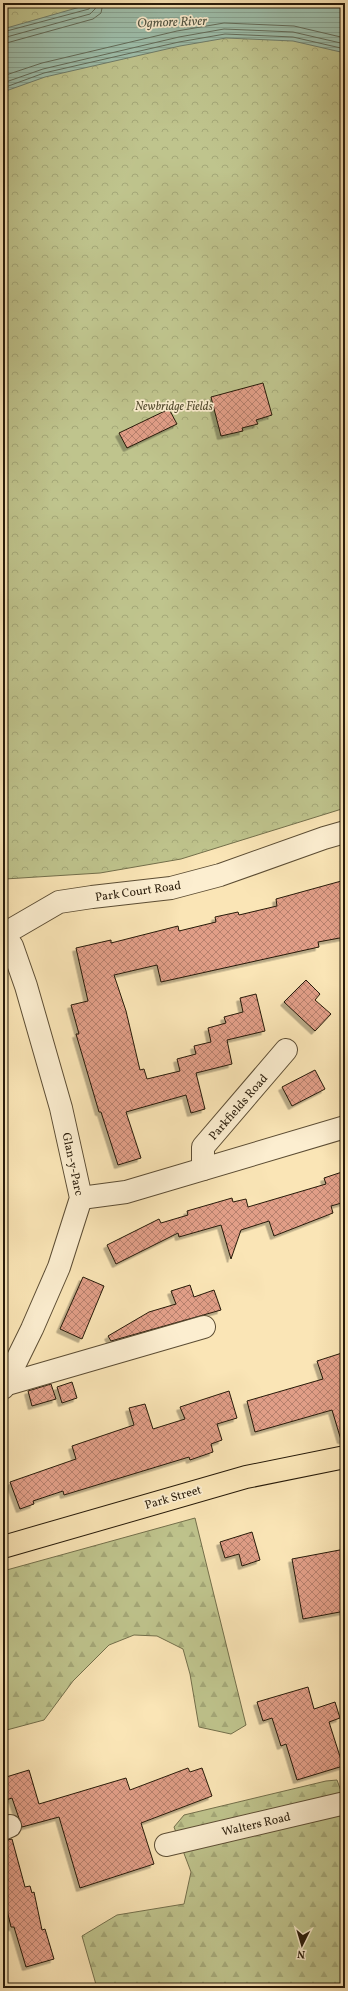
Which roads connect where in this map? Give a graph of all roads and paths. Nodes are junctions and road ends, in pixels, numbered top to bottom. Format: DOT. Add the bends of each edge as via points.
graph roads {
  1 [pos="345,832"];
  2 [pos="3,933"];
  3 [pos="286,1050"];
  4 [pos="345,1127"];
  5 [pos="203,1169"];
  6 [pos="82,1198"];
  7 [pos="204,1327"];
  8 [pos="4,1386"];
  9 [pos="345,1457"];
  10 [pos="3,1547"];
  11 [pos="345,1803"];
  12 [pos="166,1845"];
  1 -- 2 [label="street, Park Court Road" via="220,876 171,888 59,902"];
  2 -- 6 [label="street, Glan-y-Parc" via="12,946 26,986 61,1108"];
  3 -- 5 [label="street, Parkfields Road" via="203,1147"];
  4 -- 5 [label="street"];
  5 -- 6 [label="street" via="126,1192"];
  6 -- 8 [label="street, Glan-y-Parc" via="59,1267"];
  7 -- 8 [label="street"];
  9 -- 10 [label="main road, Park Street" via="246,1477"];
  11 -- 12 [label="street, Walters Road"];
}
